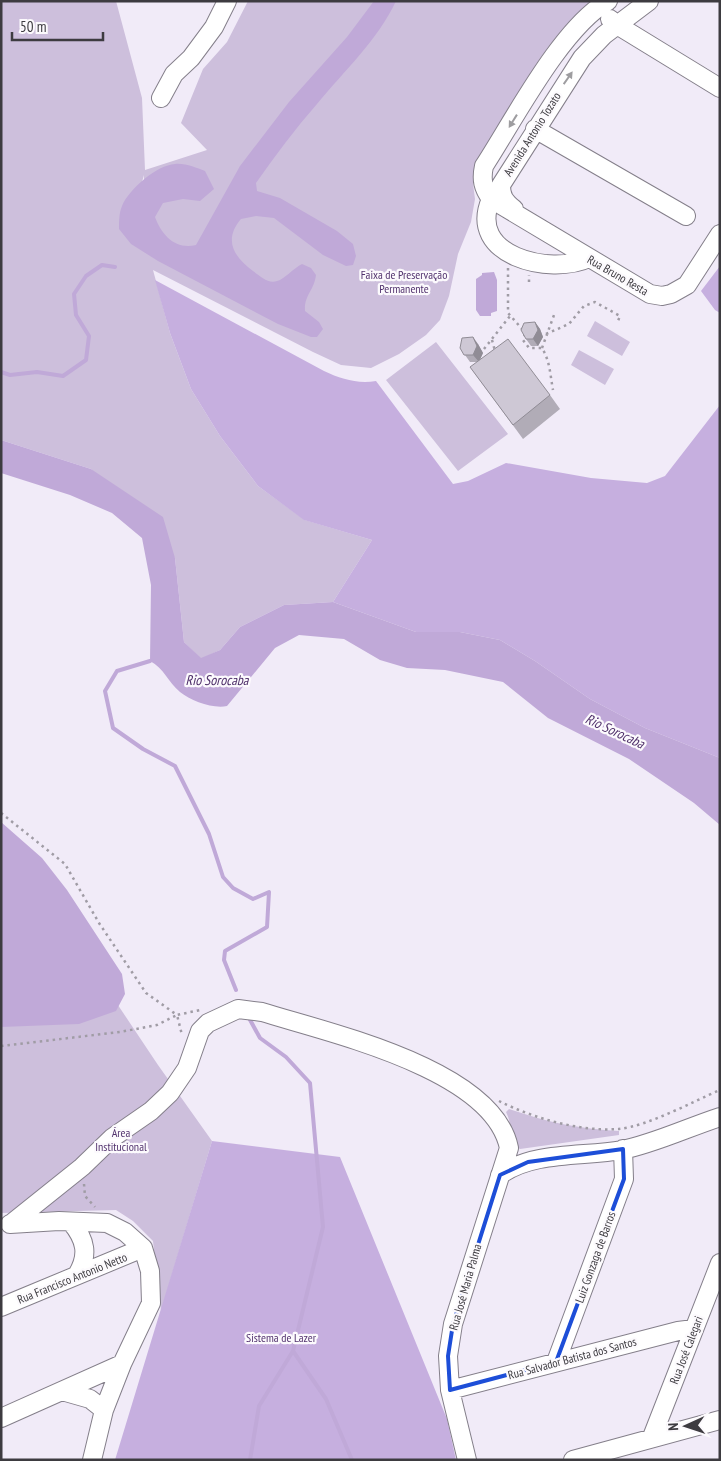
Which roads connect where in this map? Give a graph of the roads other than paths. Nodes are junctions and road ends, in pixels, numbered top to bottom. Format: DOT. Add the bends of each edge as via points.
graph roads {
  1 [pos="226,1"];
  2 [pos="649,1"];
  3 [pos="603,4"];
  4 [pos="616,25"];
  5 [pos="720,88"];
  6 [pos="161,98"];
  7 [pos="535,128"];
  8 [pos="491,200"];
  9 [pos="686,216"];
  10 [pos="526,219"];
  11 [pos="720,234"];
  12 [pos="589,258"];
  13 [pos="720,1116"];
  14 [pos="623,1150"];
  15 [pos="500,1175"];
  16 [pos="71,1222"];
  17 [pos="7,1224"];
  18 [pos="143,1248"];
  19 [pos="720,1263"];
  20 [pos="77,1275"];
  21 [pos="1,1307"];
  22 [pos="694,1329"];
  23 [pos="556,1362"];
  24 [pos="122,1364"];
  25 [pos="450,1390"];
  26 [pos="62,1391"];
  27 [pos="104,1410"];
  28 [pos="1,1418"];
  29 [pos="720,1420"];
  30 [pos="652,1437"];
  31 [pos="92,1460"];
  32 [pos="467,1460"];
  33 [pos="573,1460"];
  1 -- 6 [label="street" via="214,28 174,74"];
  2 -- 4 [label="street, Avenida Antonio Tozato"];
  3 -- 4 [label="street, Avenida Antonio Tozato"];
  3 -- 8 [label="street, Avenida Antonio Tozato, one-way" via="563,45 484,166 483,184"];
  4 -- 5 [label="street"];
  7 -- 4 [label="street, Avenida Antonio Tozato, one-way" via="582,58"];
  7 -- 9 [label="street"];
  7 -- 10 [label="street, Avenida Antonio Tozato" via="501,185 505,201"];
  8 -- 10 [label="street"];
  8 -- 12 [label="street" via="488,224 494,240 505,252 533,264 560,265"];
  10 -- 12 [label="street, Rua Bruno Resta"];
  11 -- 12 [label="street, Rua Bruno Resta" via="687,285 662,296 650,294"];
  13 -- 14 [label="street"];
  14 -- 15 [label="street" via="528,1162 512,1166"];
  14 -- 23 [label="street, Luiz Gonzaga de Barros" via="624,1178"];
  15 -- 17 [label="street, Rua José Maria Palma" via="509,1148 507,1136 500,1123 470,1094 413,1060 262,1012 238,1009 208,1023 200,1031 187,1068 170,1093 151,1111 112,1138 82,1167"];
  15 -- 25 [label="street, Rua José Maria Palma" via="453,1324 448,1356"];
  16 -- 17 [label="street"];
  16 -- 18 [label="street" via="107,1223 125,1232"];
  16 -- 20 [label="street" via="80,1232 84,1248 85,1262"];
  18 -- 20 [label="street, Rua Francisco Antonio Netto"];
  18 -- 24 [label="street" via="150,1271 151,1302"];
  19 -- 22 [label="street, Rua José Calegari"];
  20 -- 21 [label="street, Rua Francisco Antonio Netto"];
  22 -- 23 [label="street, Rua Salvador Batista dos Santos"];
  22 -- 30 [label="street, Rua José Calegari"];
  23 -- 25 [label="street, Rua Salvador Batista dos Santos"];
  24 -- 26 [label="street"];
  24 -- 27 [label="street"];
  25 -- 32 [label="street, Rua José Maria Palma"];
  26 -- 27 [label="street" via="90,1399"];
  26 -- 28 [label="street"];
  27 -- 31 [label="street"];
  29 -- 30 [label="street"];
  30 -- 33 [label="street"];
}
